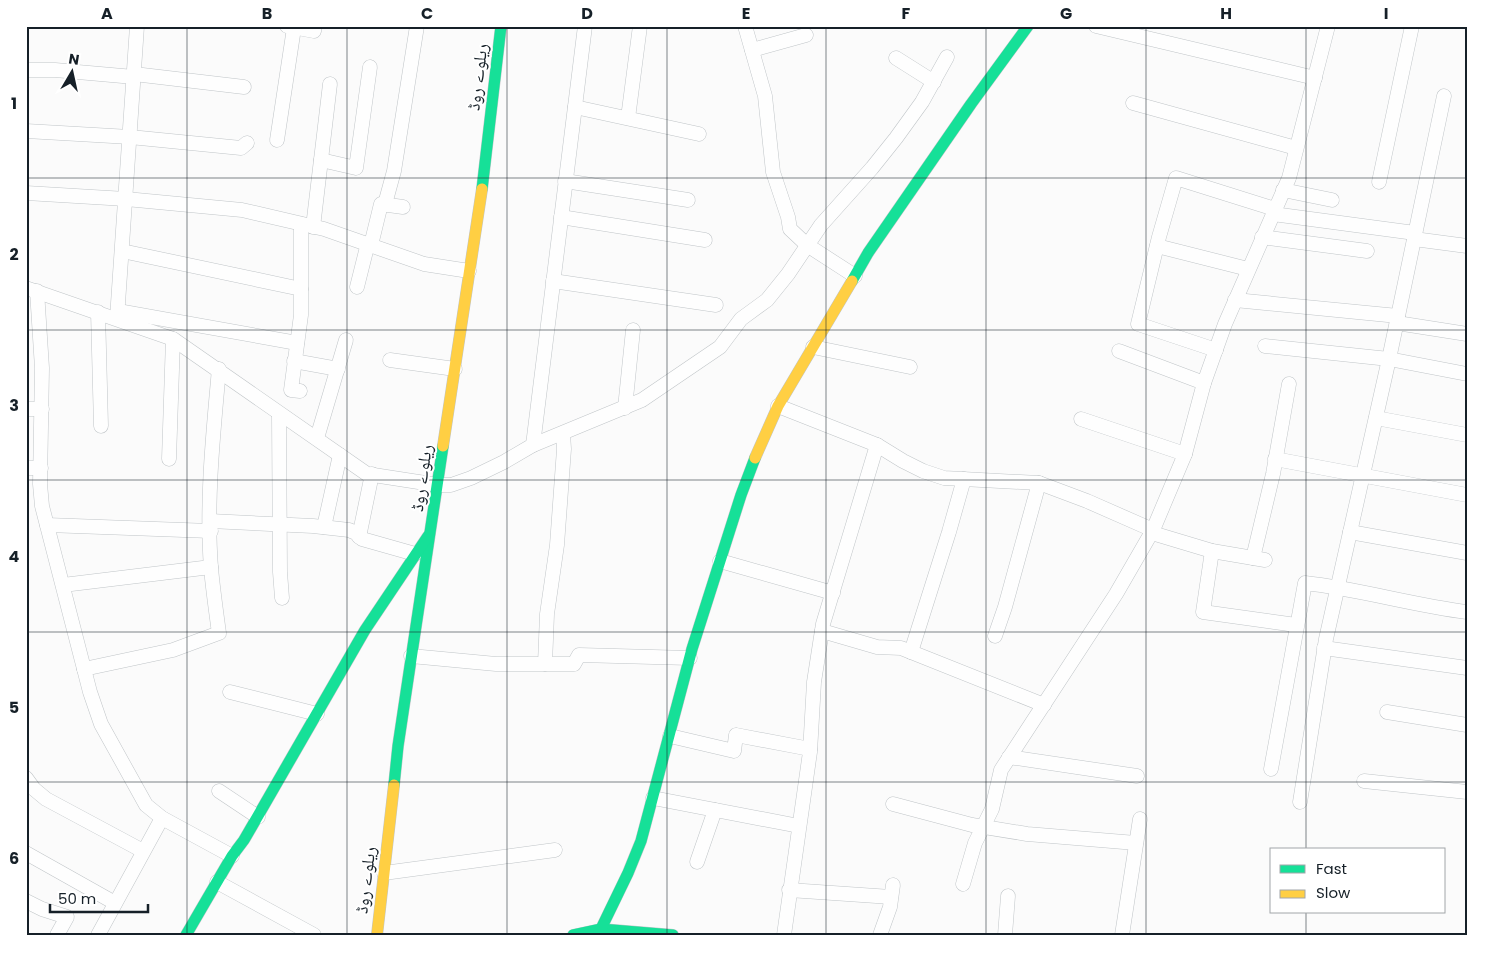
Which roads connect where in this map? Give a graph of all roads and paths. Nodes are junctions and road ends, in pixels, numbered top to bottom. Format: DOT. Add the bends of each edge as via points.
graph roads {
  1 [pos="137,26"];
  2 [pos="315,26"];
  3 [pos="417,26"];
  4 [pos="501,26"];
  5 [pos="585,26"];
  6 [pos="640,26"];
  7 [pos="745,26"];
  8 [pos="1028,26"];
  9 [pos="1096,26"];
  10 [pos="1328,26"];
  11 [pos="1412,26"];
  12 [pos="291,27"];
  13 [pos="806,34"];
  14 [pos="752,50"];
  15 [pos="947,57"];
  16 [pos="896,58"];
  17 [pos="370,67"];
  18 [pos="26,70"];
  19 [pos="134,76"];
  20 [pos="1315,78"];
  21 [pos="934,82"];
  22 [pos="330,84"];
  23 [pos="244,87"];
  24 [pos="1444,96"];
  25 [pos="1134,104"];
  26 [pos="575,106"];
  27 [pos="628,118"];
  28 [pos="26,131"];
  29 [pos="699,134"];
  30 [pos="130,137"];
  31 [pos="277,140"];
  32 [pos="248,143"];
  33 [pos="1296,148"];
  34 [pos="321,160"];
  35 [pos="565,180"];
  36 [pos="1378,182"];
  37 [pos="1283,190"];
  38 [pos="26,193"];
  39 [pos="126,199"];
  40 [pos="688,200"];
  41 [pos="1332,200"];
  42 [pos="385,204"];
  43 [pos="403,207"];
  44 [pos="1274,212"];
  45 [pos="561,217"];
  46 [pos="307,226"];
  47 [pos="1415,236"];
  48 [pos="1262,237"];
  49 [pos="705,240"];
  50 [pos="369,244"];
  51 [pos="807,245"];
  52 [pos="1157,246"];
  53 [pos="1467,246"];
  54 [pos="122,251"];
  55 [pos="1367,251"];
  56 [pos="1248,270"];
  57 [pos="470,271"];
  58 [pos="855,276"];
  59 [pos="553,281"];
  60 [pos="357,287"];
  61 [pos="32,289"];
  62 [pos="301,289"];
  63 [pos="1235,300"];
  64 [pos="716,305"];
  65 [pos="98,312"];
  66 [pos="118,315"];
  67 [pos="1397,320"];
  68 [pos="633,330"];
  69 [pos="1467,334"];
  70 [pos="173,339"];
  71 [pos="346,340"];
  72 [pos="297,343"];
  73 [pos="1265,346"];
  74 [pos="813,347"];
  75 [pos="1216,350"];
  76 [pos="1119,351"];
  77 [pos="26,353"];
  78 [pos="41,354"];
  79 [pos="1389,359"];
  80 [pos="390,360"];
  81 [pos="294,361"];
  82 [pos="910,367"];
  83 [pos="219,369"];
  84 [pos="338,369"];
  85 [pos="455,369"];
  86 [pos="1467,374"];
  87 [pos="1204,383"];
  88 [pos="1289,384"];
  89 [pos="300,392"];
  90 [pos="778,406"];
  91 [pos="624,408"];
  92 [pos="42,409"];
  93 [pos="26,410"];
  94 [pos="279,414"];
  95 [pos="1376,418"];
  96 [pos="1082,419"];
  97 [pos="101,426"];
  98 [pos="563,434"];
  99 [pos="1467,436"];
  100 [pos="317,438"];
  101 [pos="533,445"];
  102 [pos="877,445"];
  103 [pos="1185,454"];
  104 [pos="340,455"];
  105 [pos="170,459"];
  106 [pos="1276,459"];
  107 [pos="26,468"];
  108 [pos="41,468"];
  109 [pos="372,474"];
  110 [pos="1363,475"];
  111 [pos="964,479"];
  112 [pos="1039,483"];
  113 [pos="438,485"];
  114 [pos="1467,495"];
  115 [pos="46,524"];
  116 [pos="281,524"];
  117 [pos="210,526"];
  118 [pos="324,527"];
  119 [pos="431,530"];
  120 [pos="1152,531"];
  121 [pos="1350,532"];
  122 [pos="359,537"];
  123 [pos="1212,551"];
  124 [pos="1467,553"];
  125 [pos="415,554"];
  126 [pos="720,561"];
  127 [pos="211,567"];
  128 [pos="63,585"];
  129 [pos="1338,586"];
  130 [pos="833,593"];
  131 [pos="282,598"];
  132 [pos="1467,612"];
  133 [pos="1296,625"];
  134 [pos="822,631"];
  135 [pos="994,636"];
  136 [pos="1324,648"];
  137 [pos="911,652"];
  138 [pos="411,656"];
  139 [pos="690,658"];
  140 [pos="546,664"];
  141 [pos="1467,668"];
  142 [pos="84,669"];
  143 [pos="230,692"];
  144 [pos="1044,706"];
  145 [pos="1386,712"];
  146 [pos="317,714"];
  147 [pos="1467,725"];
  148 [pos="670,736"];
  149 [pos="810,749"];
  150 [pos="1009,757"];
  151 [pos="1271,769"];
  152 [pos="1137,776"];
  153 [pos="1364,781"];
  154 [pos="28,786"];
  155 [pos="219,791"];
  156 [pos="1467,792"];
  157 [pos="653,798"];
  158 [pos="1300,802"];
  159 [pos="893,804"];
  160 [pos="715,810"];
  161 [pos="258,817"];
  162 [pos="162,818"];
  163 [pos="1140,819"];
  164 [pos="799,826"];
  165 [pos="984,827"];
  166 [pos="1136,843"];
  167 [pos="555,850"];
  168 [pos="143,851"];
  169 [pos="26,853"];
  170 [pos="232,856"];
  171 [pos="697,862"];
  172 [pos="384,873"];
  173 [pos="217,882"];
  174 [pos="963,884"];
  175 [pos="789,890"];
  176 [pos="1008,896"];
  177 [pos="26,901"];
  178 [pos="115,903"];
  179 [pos="600,932"];
  180 [pos="57,935"];
  181 [pos="98,935"];
  182 [pos="186,935"];
  183 [pos="314,935"];
  184 [pos="376,935"];
  185 [pos="573,935"];
  186 [pos="673,935"];
  187 [pos="784,935"];
  188 [pos="880,935"];
  189 [pos="1005,935"];
  190 [pos="1122,935"];
  1 -- 19 [label="street"];
  2 -- 12 [label="street" via="314,31"];
  3 -- 42 [label="street" via="394,171"];
  4 -- 57 [label="street, ریلوے روڈ"];
  5 -- 26 [label="street"];
  6 -- 27 [label="street"];
  7 -- 14 [label="street"];
  8 -- 58 [label="street" via="913,187"];
  9 -- 20 [label="street"];
  10 -- 20 [label="street"];
  11 -- 36 [label="street"];
  12 -- 31 [label="street"];
  13 -- 14 [label="street"];
  14 -- 51 [label="street" via="766,96 773,172 790,229"];
  15 -- 21 [label="street"];
  16 -- 21 [label="street"];
  17 -- 34 [label="street" via="356,168"];
  18 -- 19 [label="street"];
  19 -- 23 [label="street"];
  19 -- 30 [label="street"];
  20 -- 33 [label="street"];
  21 -- 51 [label="street" via="896,138"];
  22 -- 34 [label="street"];
  24 -- 47 [label="street"];
  25 -- 33 [label="street"];
  26 -- 27 [label="street"];
  26 -- 35 [label="street"];
  27 -- 29 [label="street"];
  28 -- 30 [label="street"];
  30 -- 32 [label="street" via="241,148"];
  30 -- 39 [label="street"];
  33 -- 37 [label="street"];
  34 -- 46 [label="street"];
  35 -- 40 [label="street"];
  35 -- 45 [label="street"];
  37 -- 41 [label="street"];
  37 -- 44 [label="street"];
  38 -- 39 [label="street"];
  39 -- 46 [label="street" via="242,210"];
  39 -- 54 [label="street"];
  42 -- 43 [label="street"];
  42 -- 50 [label="street" via="381,204"];
  44 -- 47 [label="street"];
  44 -- 48 [label="street"];
  44 -- 52 [label="street" via="1176,178"];
  45 -- 49 [label="street"];
  45 -- 59 [label="street"];
  46 -- 50 [label="street"];
  46 -- 62 [label="street"];
  47 -- 53 [label="street"];
  47 -- 67 [label="street"];
  48 -- 55 [label="street"];
  48 -- 56 [label="street"];
  50 -- 57 [label="street" via="424,264"];
  50 -- 60 [label="street"];
  51 -- 58 [label="street"];
  51 -- 91 [label="street" via="767,300 741,320 720,347 642,400"];
  52 -- 56 [label="street"];
  52 -- 75 [label="street" via="1138,324"];
  54 -- 62 [label="street"];
  54 -- 66 [label="street"];
  56 -- 63 [label="street"];
  57 -- 85 [label="street, ریلوے روڈ"];
  58 -- 74 [label="street"];
  59 -- 64 [label="street"];
  59 -- 101 [label="street"];
  61 -- 65 [label="street"];
  61 -- 78 [label="street"];
  62 -- 72 [label="street"];
  63 -- 67 [label="street"];
  63 -- 75 [label="street"];
  65 -- 66 [label="street"];
  65 -- 97 [label="street"];
  66 -- 70 [label="street"];
  66 -- 72 [label="street"];
  67 -- 69 [label="street"];
  67 -- 79 [label="street"];
  68 -- 91 [label="street"];
  70 -- 83 [label="street"];
  70 -- 105 [label="street"];
  71 -- 84 [label="street"];
  72 -- 81 [label="street"];
  73 -- 79 [label="street"];
  74 -- 82 [label="street"];
  74 -- 90 [label="street"];
  75 -- 87 [label="street"];
  76 -- 87 [label="street"];
  77 -- 78 [label="street"];
  78 -- 92 [label="street"];
  79 -- 86 [label="street"];
  79 -- 95 [label="street"];
  80 -- 85 [label="street"];
  81 -- 84 [label="street"];
  81 -- 89 [label="street" via="291,390"];
  83 -- 94 [label="street"];
  83 -- 117 [label="street"];
  84 -- 100 [label="street"];
  85 -- 113 [label="street, ریلوے روڈ"];
  87 -- 103 [label="street"];
  88 -- 106 [label="street"];
  90 -- 102 [label="street"];
  90 -- 126 [label="street" via="753,463"];
  91 -- 98 [label="street"];
  92 -- 93 [label="street"];
  92 -- 108 [label="street"];
  94 -- 100 [label="street"];
  94 -- 116 [label="street"];
  95 -- 99 [label="street"];
  95 -- 110 [label="street"];
  96 -- 103 [label="street"];
  98 -- 101 [label="street"];
  98 -- 140 [label="street" via="557,546 547,614"];
  100 -- 104 [label="street"];
  101 -- 113 [label="street" via="471,478 451,485"];
  102 -- 111 [label="street" via="923,471 944,478"];
  102 -- 130 [label="street"];
  103 -- 120 [label="street"];
  104 -- 109 [label="street" via="367,474"];
  104 -- 118 [label="street"];
  106 -- 110 [label="street"];
  106 -- 123 [label="street" via="1259,559"];
  107 -- 108 [label="street"];
  108 -- 115 [label="street"];
  109 -- 113 [label="street"];
  109 -- 122 [label="street"];
  110 -- 114 [label="street"];
  110 -- 121 [label="street"];
  111 -- 112 [label="street"];
  111 -- 137 [label="street"];
  112 -- 120 [label="street"];
  112 -- 135 [label="street"];
  113 -- 119 [label="street, ریلوے روڈ"];
  115 -- 117 [label="street"];
  115 -- 128 [label="street"];
  116 -- 117 [label="street"];
  116 -- 118 [label="street"];
  116 -- 131 [label="street"];
  117 -- 127 [label="street"];
  118 -- 122 [label="street" via="349,530"];
  119 -- 125 [label="street"];
  119 -- 138 [label="street, ریلوے روڈ"];
  120 -- 123 [label="street"];
  120 -- 144 [label="street"];
  121 -- 124 [label="street"];
  121 -- 129 [label="street"];
  122 -- 125 [label="street"];
  123 -- 133 [label="street" via="1202,612"];
  125 -- 146 [label="street" via="365,630"];
  126 -- 130 [label="street"];
  126 -- 139 [label="street"];
  127 -- 128 [label="street"];
  127 -- 142 [label="street" via="219,633 173,650"];
  128 -- 142 [label="street"];
  129 -- 132 [label="street" via="1426,607"];
  129 -- 133 [label="street" via="1305,582"];
  129 -- 136 [label="street"];
  130 -- 134 [label="street"];
  133 -- 151 [label="street"];
  134 -- 137 [label="street" via="877,647 901,648"];
  134 -- 149 [label="street" via="814,682"];
  136 -- 141 [label="street"];
  136 -- 158 [label="street"];
  137 -- 144 [label="street"];
  138 -- 140 [label="street" via="496,664"];
  138 -- 172 [label="street, ریلوے روڈ"];
  139 -- 140 [label="street" via="579,655 574,664"];
  139 -- 148 [label="street"];
  142 -- 162 [label="street" via="101,724 146,805"];
  143 -- 146 [label="street"];
  144 -- 150 [label="street"];
  145 -- 147 [label="street"];
  146 -- 161 [label="street"];
  148 -- 149 [label="street" via="734,751 736,735"];
  148 -- 157 [label="street"];
  149 -- 164 [label="street"];
  150 -- 152 [label="street"];
  150 -- 165 [label="street" via="1001,770 992,809"];
  153 -- 156 [label="street"];
  154 -- 168 [label="street"];
  155 -- 161 [label="street"];
  157 -- 160 [label="street"];
  157 -- 179 [label="street" via="641,841"];
  159 -- 165 [label="street"];
  160 -- 164 [label="street"];
  160 -- 171 [label="street"];
  161 -- 170 [label="street"];
  162 -- 168 [label="street"];
  162 -- 170 [label="street"];
  163 -- 166 [label="street"];
  164 -- 175 [label="street"];
  165 -- 166 [label="street"];
  165 -- 174 [label="street" via="975,843"];
  166 -- 190 [label="street"];
  167 -- 172 [label="street"];
  168 -- 178 [label="street"];
  169 -- 178 [label="street"];
  170 -- 173 [label="street"];
  172 -- 184 [label="street, ریلوے روڈ"];
  173 -- 182 [label="street"];
  173 -- 183 [label="street"];
  175 -- 187 [label="street"];
  175 -- 188 [label="street" via="892,891"];
  176 -- 189 [label="street"];
  177 -- 180 [label="street" via="67,917"];
  178 -- 181 [label="street"];
  179 -- 185 [label="street"];
  179 -- 186 [label="street"];
}
